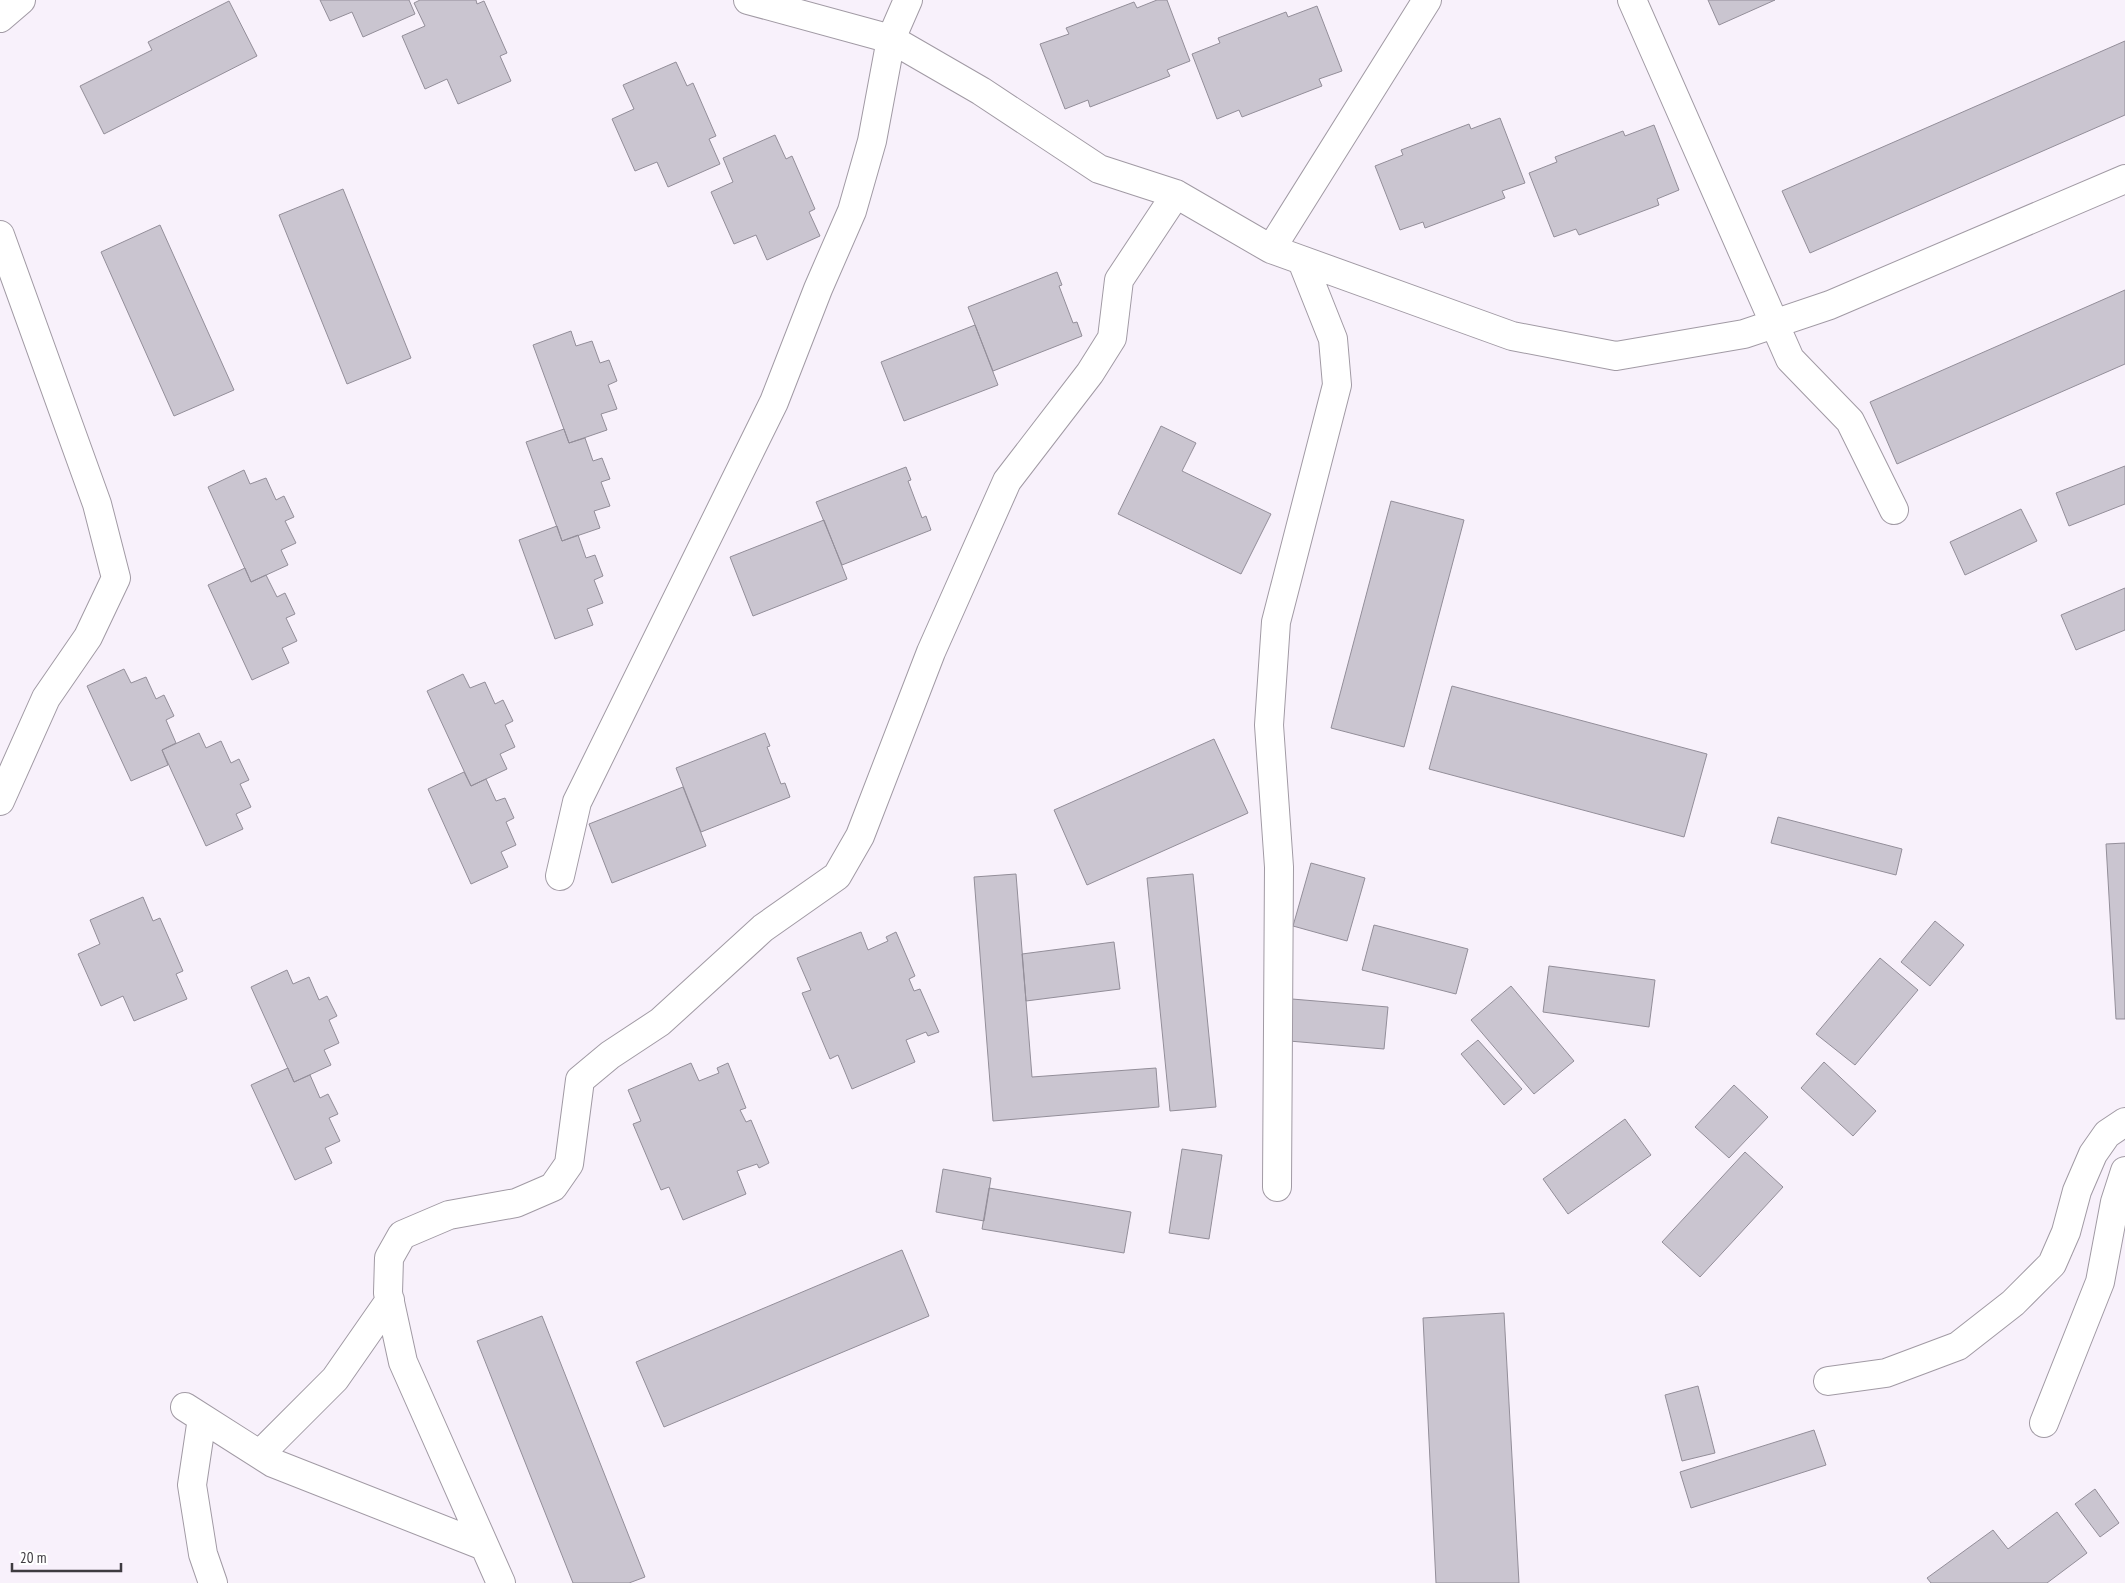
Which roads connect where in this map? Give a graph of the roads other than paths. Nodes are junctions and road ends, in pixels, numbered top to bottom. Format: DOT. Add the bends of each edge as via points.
graph roads {
  1 [pos="21,0"];
  2 [pos="748,0"];
  3 [pos="908,0"];
  4 [pos="1427,0"];
  5 [pos="1632,0"];
  6 [pos="0,18"];
  7 [pos="891,38"];
  8 [pos="2125,179"];
  9 [pos="1176,194"];
  10 [pos="0,235"];
  11 [pos="1271,249"];
  12 [pos="1302,260"];
  13 [pos="1773,324"];
  14 [pos="1894,510"];
  15 [pos="0,801"];
  16 [pos="560,876"];
  17 [pos="2125,1122"];
  18 [pos="2125,1171"];
  19 [pos="1276,1187"];
  20 [pos="390,1300"];
  21 [pos="1828,1381"];
  22 [pos="2044,1423"];
  23 [pos="260,1454"];
  24 [pos="484,1546"];
  25 [pos="213,1583"];
  26 [pos="501,1583"];
  1 -- 6 [label="street"];
  2 -- 7 [label="street"];
  3 -- 7 [label="street"];
  4 -- 11 [label="street"];
  5 -- 13 [label="street"];
  7 -- 9 [label="street" via="981,91 1099,169"];
  7 -- 16 [label="street" via="872,141 852,211 774,402 576,802"];
  8 -- 13 [label="street" via="1830,304"];
  9 -- 11 [label="street"];
  9 -- 20 [label="street" via="1119,280 1112,338 1090,374 1007,481 931,652 860,836 837,876 763,928 660,1022 610,1055 580,1080 569,1164 553,1187 516,1203 449,1215 402,1235 389,1258"];
  10 -- 15 [label="street" via="97,504 116,578 88,637 46,698"];
  11 -- 12 [label="street"];
  12 -- 13 [label="street" via="1512,336 1616,356 1744,334"];
  12 -- 19 [label="street" via="1333,338 1337,385 1276,622 1269,725 1280,867"];
  13 -- 14 [label="street" via="1790,359 1850,421"];
  17 -- 21 [label="street" via="2107,1134 2092,1154 2052,1264 2013,1303 1958,1346 1886,1373"];
  18 -- 22 [label="street" via="2115,1202 2100,1282"];
  20 -- 23 [label="street" via="336,1380"];
  20 -- 24 [label="street" via="403,1362"];
  23 -- 24 [label="street" via="273,1463"];
  23 -- 25 [label="street" via="193,1412 192,1485 203,1554"];
  24 -- 26 [label="street"];
}
